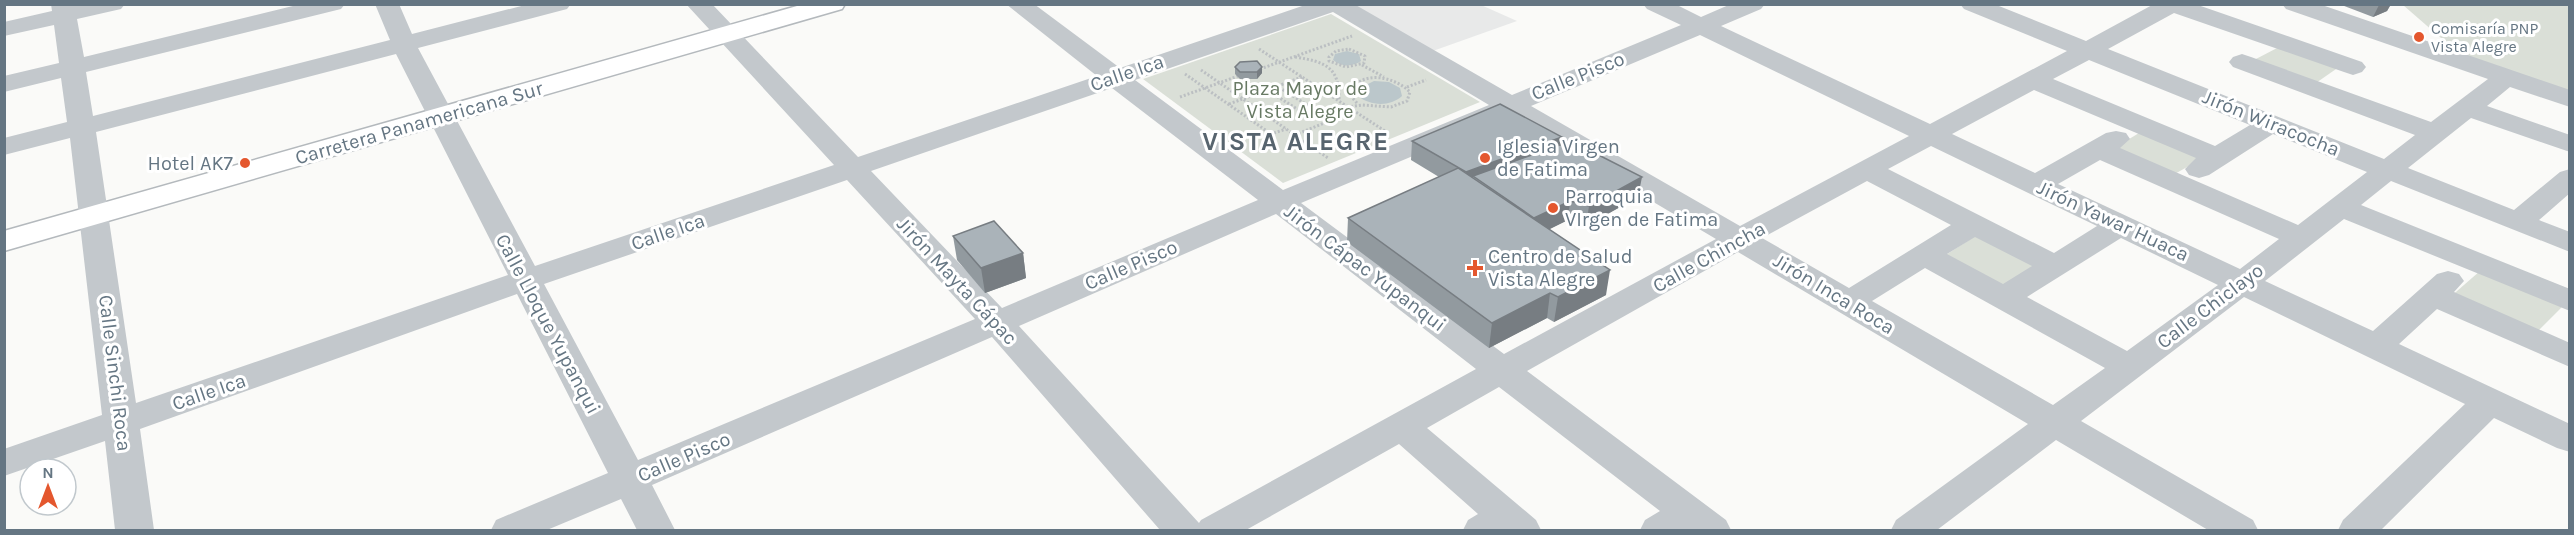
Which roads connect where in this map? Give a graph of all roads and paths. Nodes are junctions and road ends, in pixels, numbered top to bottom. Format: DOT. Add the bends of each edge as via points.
graph roads {
  1 [pos="113,4"];
  2 [pos="333,4"];
  3 [pos="387,4"];
  4 [pos="560,4"];
  5 [pos="698,4"];
  6 [pos="833,4"];
  7 [pos="1018,4"];
  8 [pos="1655,4"];
  9 [pos="1753,4"];
  10 [pos="1972,4"];
  11 [pos="2173,4"];
  12 [pos="2294,4"];
  13 [pos="64,10"];
  14 [pos="1338,13"];
  15 [pos="1702,26"];
  16 [pos="4,29"];
  17 [pos="727,34"];
  18 [pos="2394,39"];
  19 [pos="2278,41"];
  20 [pos="404,44"];
  21 [pos="1252,45"];
  22 [pos="2088,50"];
  23 [pos="1294,57"];
  24 [pos="1279,62"];
  25 [pos="1331,62"];
  26 [pos="2242,62"];
  27 [pos="1361,64"];
  28 [pos="1193,65"];
  29 [pos="1324,65"];
  30 [pos="2353,67"];
  31 [pos="74,68"];
  32 [pos="1187,68"];
  33 [pos="1259,69"];
  34 [pos="1249,73"];
  35 [pos="1419,73"];
  36 [pos="1116,77"];
  37 [pos="1302,77"];
  38 [pos="1385,78"];
  39 [pos="2507,78"];
  40 [pos="2033,80"];
  41 [pos="1220,83"];
  42 [pos="4,84"];
  43 [pos="1277,86"];
  44 [pos="1407,87"];
  45 [pos="1206,88"];
  46 [pos="1267,90"];
  47 [pos="1172,91"];
  48 [pos="2319,91"];
  49 [pos="2193,92"];
  50 [pos="1180,97"];
  51 [pos="1242,99"];
  52 [pos="2570,99"];
  53 [pos="1339,101"];
  54 [pos="1357,103"];
  55 [pos="1189,104"];
  56 [pos="1228,104"];
  57 [pos="1508,105"];
  58 [pos="1347,106"];
  59 [pos="2467,108"];
  60 [pos="1354,111"];
  61 [pos="441,118"];
  62 [pos="2271,123"];
  63 [pos="2140,125"];
  64 [pos="81,127"];
  65 [pos="1286,129"];
  66 [pos="2435,133"];
  67 [pos="1295,135"];
  68 [pos="1930,135"];
  69 [pos="1379,138"];
  70 [pos="2570,144"];
  71 [pos="4,147"];
  72 [pos="2099,149"];
  73 [pos="2217,158"];
  74 [pos="1319,163"];
  75 [pos="852,169"];
  76 [pos="2386,169"];
  77 [pos="1867,170"];
  78 [pos="2568,180"];
  79 [pos="2178,183"];
  80 [pos="2037,185"];
  81 [pos="1277,203"];
  82 [pos="2339,206"];
  83 [pos="95,215"];
  84 [pos="2519,221"];
  85 [pos="1974,225"];
  86 [pos="2120,225"];
  87 [pos="2300,237"];
  88 [pos="1740,238"];
  89 [pos="4,241"];
  90 [pos="2570,243"];
  91 [pos="1926,256"];
  92 [pos="2471,260"];
  93 [pos="2055,266"];
  94 [pos="525,280"];
  95 [pos="2243,282"];
  96 [pos="2433,295"];
  97 [pos="2002,299"];
  98 [pos="2570,301"];
  99 [pos="1847,303"];
  100 [pos="2570,314"];
  101 [pos="997,322"];
  102 [pos="2377,346"];
  103 [pos="2557,350"];
  104 [pos="2130,367"];
  105 [pos="1504,371"];
  106 [pos="2490,401"];
  107 [pos="121,423"];
  108 [pos="2054,423"];
  109 [pos="1402,427"];
  110 [pos="2570,439"];
  111 [pos="4,463"];
  112 [pos="630,480"];
  113 [pos="1686,525"];
  114 [pos="1503,526"];
  115 [pos="134,531"];
  116 [pos="510,531"];
  117 [pos="656,531"];
  118 [pos="1183,531"];
  119 [pos="1215,531"];
  120 [pos="1910,531"];
  121 [pos="2239,531"];
  122 [pos="2357,531"];
  1 -- 13 [label="street"];
  2 -- 31 [label="street"];
  3 -- 20 [label="street, Calle Lloque Yupanqui"];
  4 -- 20 [label="street"];
  5 -- 17 [label="street, Jirón Mayta Cápac"];
  6 -- 17 [label="highway, Carretera Panamericana Sur"];
  7 -- 36 [label="street, Jirón Cápac Yupanqui"];
  8 -- 15 [label="street, Jirón Yawar Huaca"];
  9 -- 15 [label="street, Calle Pisco"];
  10 -- 22 [label="street, Jirón Wiracocha"];
  11 -- 19 [label="street"];
  11 -- 22 [label="street, Calle Chincha"];
  12 -- 18 [label="street"];
  13 -- 16 [label="street"];
  13 -- 31 [label="street, Calle Sinchi Roca"];
  14 -- 23 [label="path" via="1354,35"];
  14 -- 36 [label="street, Calle Ica"];
  14 -- 57 [label="street, Jirón Inca Roca"];
  15 -- 57 [label="street, Calle Pisco"];
  15 -- 68 [label="street, Jirón Yawar Huaca"];
  17 -- 61 [label="highway, Carretera Panamericana Sur"];
  17 -- 75 [label="street, Jirón Mayta Cápac"];
  18 -- 30 [label="street"];
  18 -- 39 [label="street"];
  19 -- 26 [label="street"];
  19 -- 30 [label="street"];
  20 -- 61 [label="street, Calle Lloque Yupanqui"];
  20 -- 64 [label="street"];
  21 -- 24 [label="path"];
  22 -- 40 [label="street, Calle Chincha"];
  22 -- 49 [label="street, Jirón Wiracocha"];
  23 -- 24 [label="path"];
  23 -- 29 [label="path"];
  24 -- 33 [label="path"];
  24 -- 37 [label="path"];
  25 -- 27 [label="path" via="1346,67"];
  25 -- 27 [label="path" via="1331,54 1349,50 1365,56"];
  25 -- 29 [label="path"];
  26 -- 48 [label="street"];
  26 -- 49 [label="street"];
  27 -- 38 [label="path"];
  28 -- 41 [label="path"];
  29 -- 53 [label="path" via="1340,81"];
  30 -- 48 [label="street"];
  31 -- 42 [label="street"];
  31 -- 64 [label="street, Calle Sinchi Roca"];
  32 -- 45 [label="path" via="1180,70"];
  34 -- 41 [label="path"];
  35 -- 44 [label="path" via="1428,79"];
  36 -- 75 [label="street, Calle Ica"];
  36 -- 81 [label="street, Jirón Cápac Yupanqui"];
  37 -- 43 [label="path"];
  37 -- 53 [label="path"];
  38 -- 44 [label="path"];
  38 -- 54 [label="path" via="1353,85 1349,94"];
  39 -- 52 [label="street"];
  39 -- 59 [label="street, Calle Chiclayo"];
  40 -- 63 [label="street"];
  40 -- 68 [label="street, Calle Chincha"];
  41 -- 45 [label="path"];
  41 -- 51 [label="path"];
  43 -- 46 [label="path"];
  43 -- 46 [label="path" via="1315,110 1305,114"];
  44 -- 54 [label="path" via="1410,97 1401,105 1374,108"];
  45 -- 50 [label="path"];
  45 -- 56 [label="path"];
  46 -- 51 [label="path"];
  47 -- 50 [label="path"];
  48 -- 66 [label="street"];
  49 -- 62 [label="street, Jirón Wiracocha"];
  50 -- 55 [label="path"];
  51 -- 56 [label="path"];
  51 -- 65 [label="path"];
  53 -- 58 [label="path"];
  54 -- 58 [label="path"];
  56 -- 65 [label="path" via="1271,134"];
  57 -- 81 [label="street, Calle Pisco"];
  57 -- 88 [label="street, Jirón Inca Roca"];
  58 -- 60 [label="path"];
  59 -- 66 [label="street, Calle Chiclayo"];
  59 -- 70 [label="street"];
  60 -- 67 [label="path"];
  60 -- 69 [label="path" via="1389,134"];
  61 -- 83 [label="highway, Carretera Panamericana Sur"];
  61 -- 94 [label="street, Calle Lloque Yupanqui"];
  62 -- 73 [label="street"];
  62 -- 76 [label="street, Jirón Wiracocha"];
  63 -- 72 [label="street"];
  63 -- 73 [label="street"];
  64 -- 71 [label="street"];
  64 -- 83 [label="street, Calle Sinchi Roca"];
  65 -- 67 [label="path"];
  66 -- 76 [label="street, Calle Chiclayo"];
  67 -- 74 [label="path" via="1329,158"];
  68 -- 77 [label="street, Calle Chincha"];
  68 -- 80 [label="street, Jirón Yawar Huaca"];
  72 -- 79 [label="street"];
  72 -- 80 [label="street"];
  73 -- 79 [label="street"];
  75 -- 94 [label="street, Calle Ica"];
  75 -- 101 [label="street, Jirón Mayta Cápac"];
  76 -- 82 [label="street, Calle Chiclayo"];
  76 -- 84 [label="street, Jirón Wiracocha"];
  77 -- 85 [label="street"];
  77 -- 88 [label="street, Calle Chincha"];
  78 -- 84 [label="street"];
  79 -- 87 [label="street"];
  80 -- 86 [label="street, Jirón Yawar Huaca"];
  81 -- 101 [label="street, Calle Pisco"];
  81 -- 105 [label="street, Jirón Cápac Yupanqui"];
  82 -- 87 [label="street, Calle Chiclayo"];
  82 -- 92 [label="street"];
  83 -- 89 [label="highway, Carretera Panamericana Sur"];
  83 -- 107 [label="street, Calle Sinchi Roca"];
  84 -- 90 [label="street, Jirón Wiracocha"];
  85 -- 91 [label="street"];
  85 -- 93 [label="street"];
  86 -- 93 [label="street"];
  86 -- 95 [label="street, Jirón Yawar Huaca"];
  87 -- 95 [label="street, Calle Chiclayo"];
  88 -- 99 [label="street, Jirón Inca Roca"];
  88 -- 105 [label="street, Calle Chincha"];
  91 -- 97 [label="street"];
  91 -- 99 [label="street"];
  92 -- 96 [label="street"];
  92 -- 98 [label="street"];
  93 -- 97 [label="street"];
  94 -- 107 [label="street, Calle Ica"];
  94 -- 112 [label="street, Calle Lloque Yupanqui"];
  95 -- 102 [label="street, Jirón Yawar Huaca"];
  95 -- 104 [label="street, Calle Chiclayo"];
  96 -- 102 [label="street"];
  96 -- 103 [label="street"];
  97 -- 104 [label="street"];
  99 -- 108 [label="street, Jirón Inca Roca"];
  100 -- 103 [label="street"];
  101 -- 112 [label="street, Calle Pisco"];
  101 -- 118 [label="street, Jirón Mayta Cápac"];
  102 -- 106 [label="street, Jirón Yawar Huaca"];
  104 -- 108 [label="street, Calle Chiclayo"];
  105 -- 109 [label="street, Calle Chincha"];
  105 -- 113 [label="street, Jirón Cápac Yupanqui"];
  106 -- 110 [label="street, Jirón Yawar Huaca"];
  106 -- 122 [label="street"];
  107 -- 111 [label="street, Calle Ica"];
  107 -- 115 [label="street, Calle Sinchi Roca"];
  108 -- 120 [label="street, Calle Chiclayo"];
  108 -- 121 [label="street, Jirón Inca Roca"];
  109 -- 114 [label="street"];
  109 -- 119 [label="street, Calle Chincha"];
  112 -- 116 [label="street, Calle Pisco"];
  112 -- 117 [label="street, Calle Lloque Yupanqui"];
}
